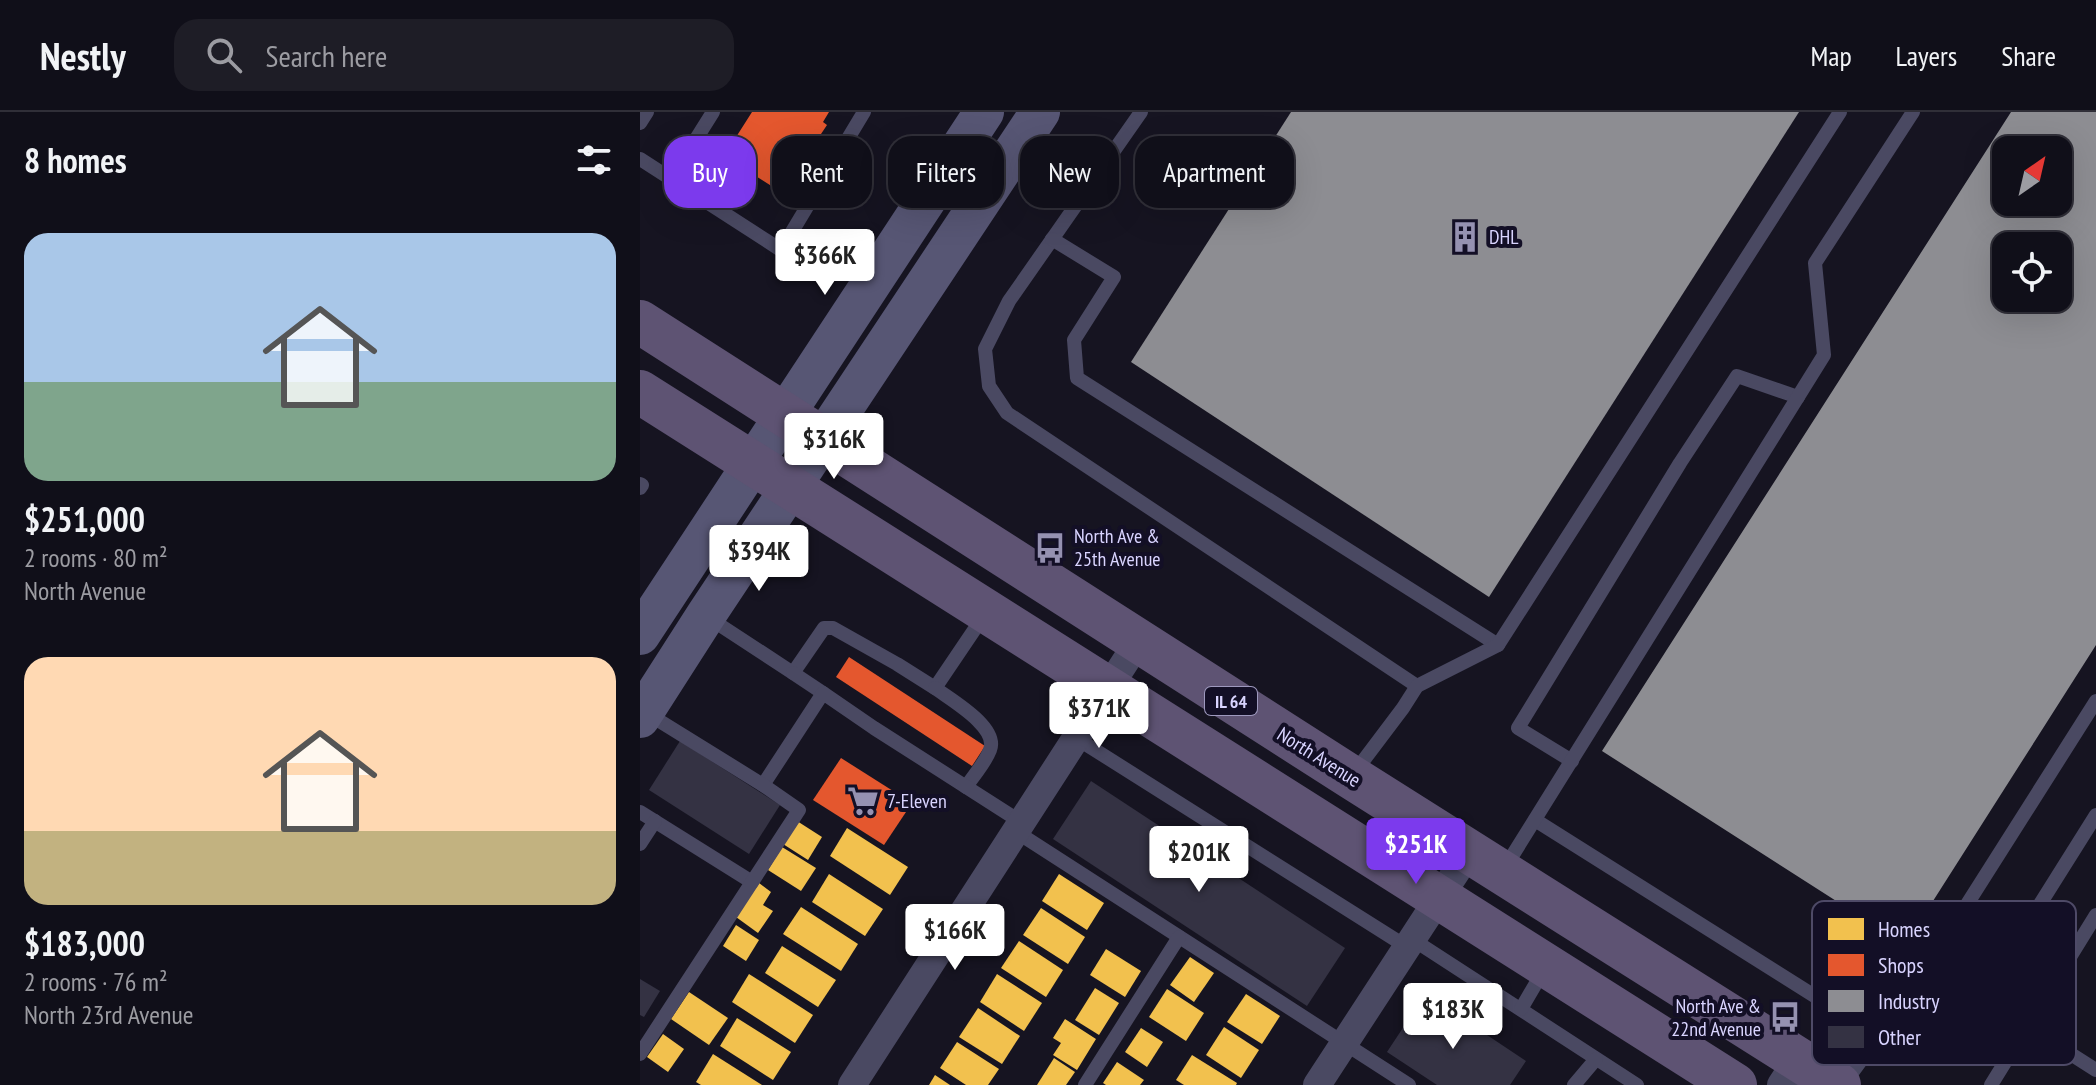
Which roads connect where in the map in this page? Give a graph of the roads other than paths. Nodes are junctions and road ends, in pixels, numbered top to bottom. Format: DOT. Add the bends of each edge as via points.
graph roads {
  1 [pos="647,112"];
  2 [pos="713,112"];
  3 [pos="864,112"];
  4 [pos="1040,112"];
  5 [pos="1141,112"];
  6 [pos="1840,112"];
  7 [pos="1913,112"];
  8 [pos="977,115"];
  9 [pos="640,123"];
  10 [pos="698,136"];
  11 [pos="640,159"];
  12 [pos="664,174"];
  13 [pos="716,208"];
  14 [pos="1052,239"];
  15 [pos="640,322"];
  16 [pos="640,392"];
  17 [pos="1798,397"];
  18 [pos="784,416"];
  19 [pos="823,441"];
  20 [pos="754,463"];
  21 [pos="792,487"];
  22 [pos="987,610"];
  23 [pos="706,615"];
  24 [pos="640,635"];
  25 [pos="1138,642"];
  26 [pos="1498,645"];
  27 [pos="793,673"];
  28 [pos="1417,686"];
  29 [pos="1109,687"];
  30 [pos="935,688"];
  31 [pos="823,693"];
  32 [pos="2096,701"];
  33 [pos="642,715"];
  34 [pos="1076,738"];
  35 [pos="1572,761"];
  36 [pos="1351,777"];
  37 [pos="763,785"];
  38 [pos="966,787"];
  39 [pos="640,812"];
  40 [pos="2096,815"];
  41 [pos="1535,820"];
  42 [pos="655,821"];
  43 [pos="1018,826"];
  44 [pos="640,844"];
  45 [pos="1485,863"];
  46 [pos="752,882"];
  47 [pos="1440,897"];
  48 [pos="1969,901"];
  49 [pos="2042,901"];
  50 [pos="2096,915"];
  51 [pos="1179,937"];
  52 [pos="1410,943"];
  53 [pos="2076,947"];
  54 [pos="1547,965"];
  55 [pos="1812,994"];
  56 [pos="1521,1009"];
  57 [pos="1343,1044"];
  58 [pos="642,1048"];
  59 [pos="2076,1057"];
  60 [pos="1596,1059"];
  61 [pos="1856,1065"];
  62 [pos="2003,1065"];
  63 [pos="2096,1070"];
  64 [pos="1789,1072"];
  65 [pos="852,1085"];
  66 [pos="1085,1085"];
  67 [pos="1317,1085"];
  68 [pos="1409,1085"];
  69 [pos="1574,1085"];
  70 [pos="1637,1085"];
  71 [pos="1735,1085"];
  72 [pos="1841,1085"];
  73 [pos="1991,1085"];
  1 -- 9 [label="lane"];
  2 -- 10 [label="lane"];
  3 -- 13 [label="lane" via="781,250"];
  4 -- 19 [label="main road"];
  5 -- 14 [label="lane"];
  6 -- 26 [label="lane"];
  7 -- 17 [label="lane" via="1815,263 1824,355"];
  8 -- 18 [label="main road"];
  11 -- 12 [label="lane"];
  14 -- 26 [label="lane" via="1114,277 1074,340 1077,378"];
  14 -- 28 [label="lane" via="1009,301 985,349 989,386 1007,413"];
  15 -- 18 [label="main road, North Avenue / IL 64"];
  16 -- 20 [label="main road, IL 64"];
  17 -- 35 [label="lane"];
  17 -- 35 [label="lane" via="1737,376 1680,463 1518,728"];
  18 -- 19 [label="main road, North Avenue / IL 64"];
  18 -- 20 [label="main road"];
  19 -- 21 [label="main road"];
  19 -- 25 [label="main road, North Avenue / IL 64"];
  20 -- 21 [label="main road, IL 64"];
  20 -- 24 [label="main road"];
  21 -- 22 [label="main road, IL 64"];
  21 -- 23 [label="main road"];
  22 -- 29 [label="main road, IL 64"];
  22 -- 30 [label="lane"];
  23 -- 27 [label="lane"];
  23 -- 33 [label="main road"];
  25 -- 29 [label="street"];
  25 -- 36 [label="main road, North Avenue / IL 64"];
  26 -- 28 [label="lane"];
  27 -- 30 [label="lane" via="824,628 833,628"];
  27 -- 31 [label="lane"];
  28 -- 36 [label="lane"];
  29 -- 34 [label="street"];
  29 -- 47 [label="main road, IL 64"];
  30 -- 38 [label="lane" via="985,727 992,739"];
  31 -- 37 [label="lane"];
  31 -- 38 [label="lane"];
  32 -- 48 [label="lane"];
  33 -- 37 [label="lane"];
  34 -- 43 [label="street"];
  34 -- 52 [label="lane"];
  35 -- 41 [label="lane"];
  36 -- 45 [label="main road, North Avenue / IL 64"];
  37 -- 46 [label="lane" via="799,810"];
  38 -- 43 [label="lane"];
  39 -- 42 [label="lane"];
  40 -- 49 [label="lane"];
  41 -- 45 [label="lane"];
  41 -- 55 [label="lane"];
  42 -- 44 [label="lane"];
  42 -- 46 [label="lane"];
  43 -- 51 [label="lane"];
  43 -- 65 [label="street"];
  45 -- 47 [label="street"];
  45 -- 64 [label="main road, North Avenue / IL 64"];
  46 -- 58 [label="lane"];
  47 -- 52 [label="street"];
  47 -- 54 [label="main road, IL 64"];
  50 -- 53 [label="lane"];
  51 -- 57 [label="lane"];
  51 -- 66 [label="lane"];
  52 -- 56 [label="lane"];
  52 -- 57 [label="street"];
  54 -- 56 [label="lane"];
  54 -- 71 [label="main road, IL 64"];
  56 -- 60 [label="lane"];
  57 -- 67 [label="street"];
  57 -- 68 [label="lane"];
  59 -- 63 [label="lane"];
  60 -- 69 [label="lane"];
  60 -- 70 [label="lane"];
  61 -- 72 [label="lane"];
  62 -- 73 [label="lane"];
  64 -- 72 [label="main road, North Avenue / IL 64"];
}
